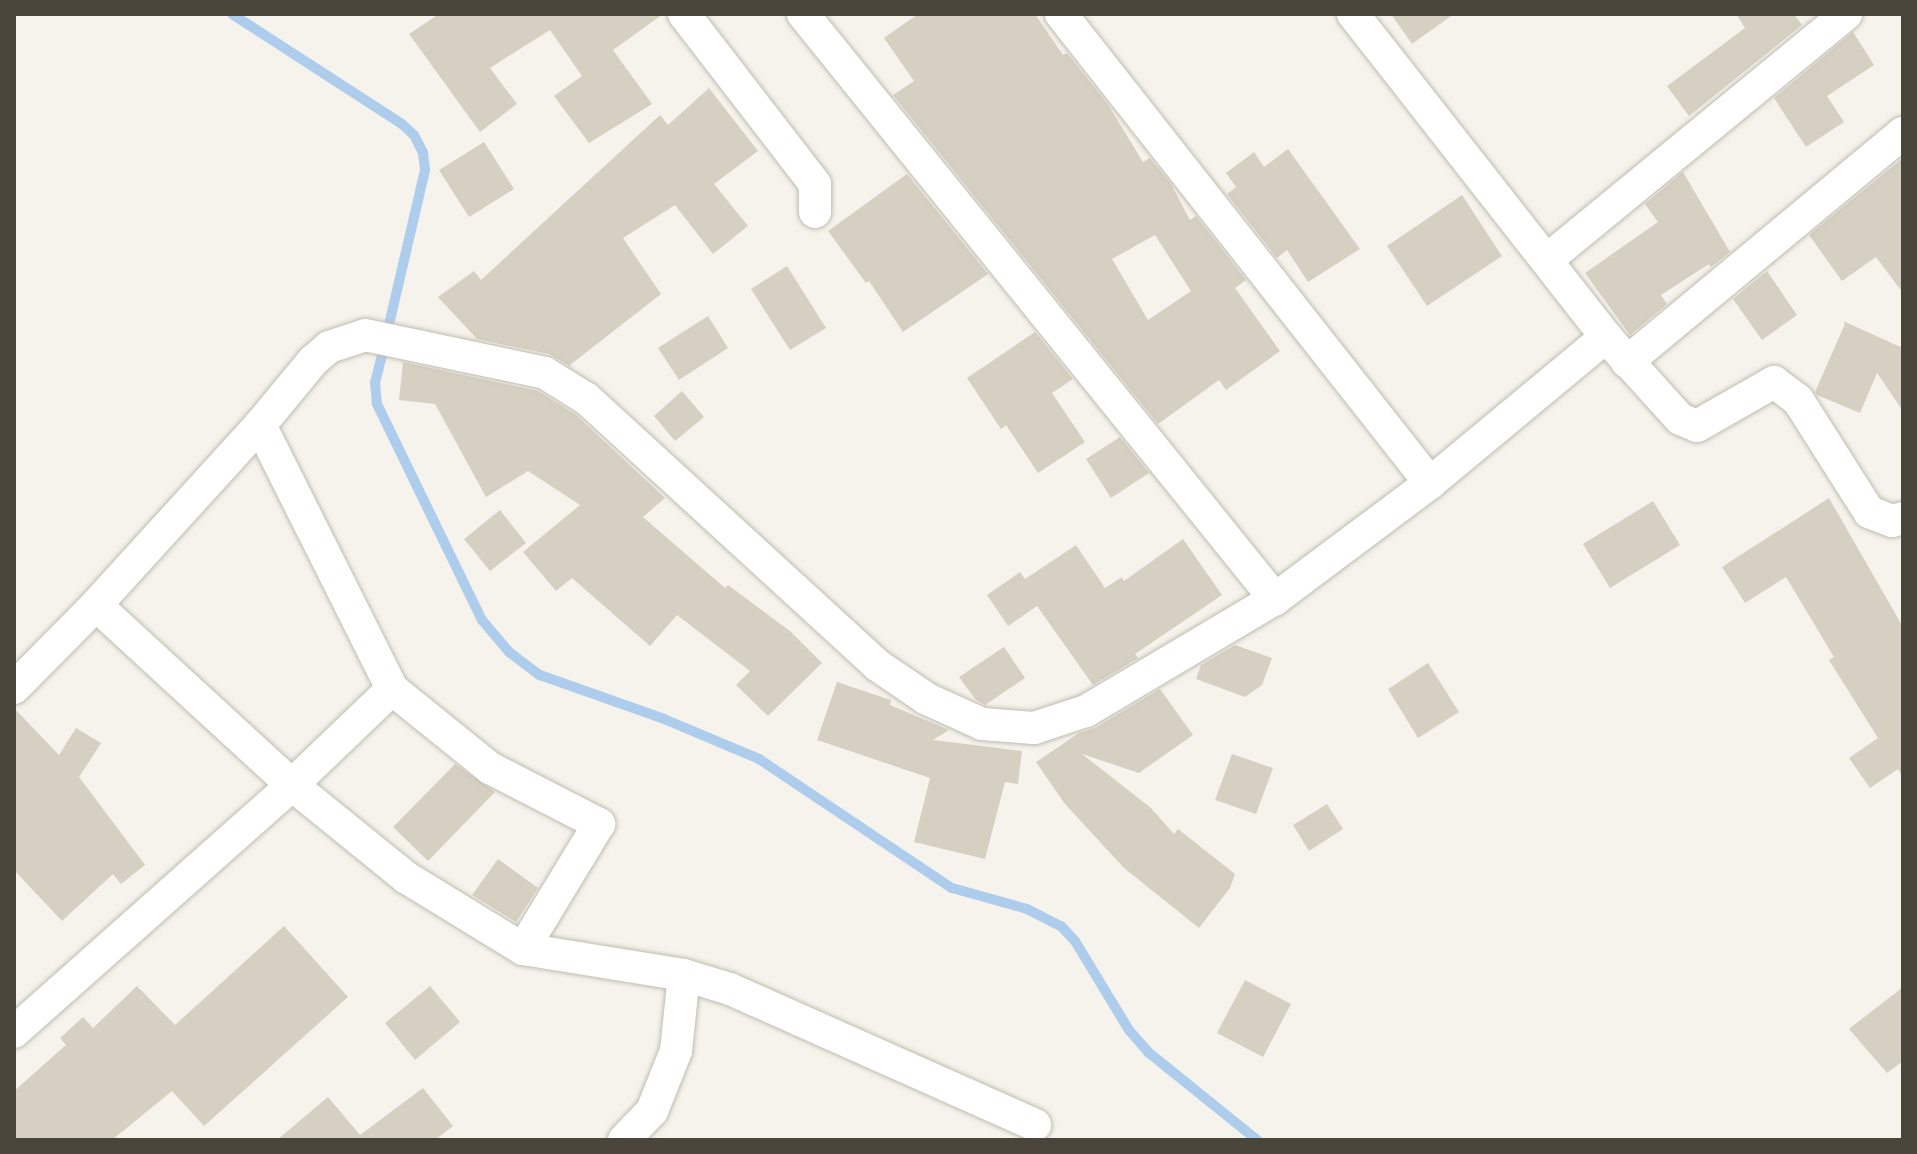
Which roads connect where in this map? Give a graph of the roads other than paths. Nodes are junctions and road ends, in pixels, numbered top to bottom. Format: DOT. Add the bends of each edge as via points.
graph roads {
  1 [pos="684,14"];
  2 [pos="803,14"];
  3 [pos="1061,14"];
  4 [pos="1353,14"];
  5 [pos="1846,14"];
  6 [pos="1903,133"];
  7 [pos="815,212"];
  8 [pos="1548,259"];
  9 [pos="1606,337"];
  10 [pos="1627,362"];
  11 [pos="260,425"];
  12 [pos="1430,483"];
  13 [pos="1903,518"];
  14 [pos="1275,599"];
  15 [pos="96,605"];
  16 [pos="14,688"];
  17 [pos="392,689"];
  18 [pos="292,785"];
  19 [pos="523,949"];
  20 [pos="684,975"];
  21 [pos="14,1032"];
  22 [pos="1035,1125"];
  23 [pos="624,1140"];
  1 -- 7 [label="street" via="815,184"];
  2 -- 14 [label="street"];
  3 -- 12 [label="street"];
  4 -- 8 [label="street"];
  5 -- 8 [label="street"];
  6 -- 10 [label="street"];
  8 -- 9 [label="street"];
  9 -- 10 [label="street"];
  9 -- 12 [label="street"];
  10 -- 13 [label="street" via="1680,419 1697,426 1774,382 1798,400 1869,512 1892,521"];
  11 -- 14 [label="street" via="329,347 365,335 545,373 587,399 877,665 927,699 982,724 1034,728 1086,711"];
  11 -- 15 [label="street"];
  11 -- 17 [label="street"];
  12 -- 14 [label="street"];
  15 -- 16 [label="street"];
  15 -- 18 [label="street"];
  17 -- 18 [label="street"];
  17 -- 19 [label="street" via="490,768 599,824"];
  18 -- 19 [label="street" via="407,878"];
  18 -- 21 [label="street"];
  19 -- 20 [label="street"];
  20 -- 22 [label="street" via="759,1001"];
  20 -- 23 [label="street" via="676,1051 652,1111"];
}
